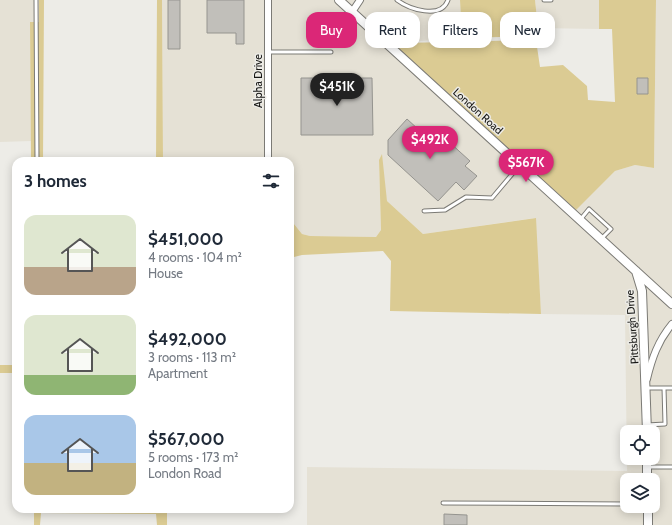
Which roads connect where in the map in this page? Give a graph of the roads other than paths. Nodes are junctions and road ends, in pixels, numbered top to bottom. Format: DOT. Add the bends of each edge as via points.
graph roads {
  1 [pos="36,0"];
  2 [pos="268,0"];
  3 [pos="339,0"];
  4 [pos="360,0"];
  5 [pos="397,0"];
  6 [pos="448,0"];
  7 [pos="544,0"];
  8 [pos="551,0"];
  9 [pos="352,12"];
  10 [pos="357,17"];
  11 [pos="268,52"];
  12 [pos="331,52"];
  13 [pos="37,157"];
  14 [pos="268,157"];
  15 [pos="520,164"];
  16 [pos="424,211"];
  17 [pos="580,220"];
  18 [pos="602,239"];
  19 [pos="636,270"];
  20 [pos="672,304"];
  21 [pos="672,324"];
  22 [pos="647,385"];
  23 [pos="664,388"];
  24 [pos="672,388"];
  25 [pos="647,425"];
  26 [pos="660,425"];
  27 [pos="647,467"];
  28 [pos="672,467"];
  29 [pos="647,473"];
  30 [pos="443,503"];
  31 [pos="620,504"];
  32 [pos="648,513"];
  33 [pos="648,525"];
  1 -- 13 [label="lane"];
  2 -- 11 [label="street, Alpha Drive"];
  3 -- 9 [label="street, London Road"];
  4 -- 9 [label="street"];
  5 -- 6 [label="lane" via="419,10 432,11 442,8"];
  7 -- 8 [label="lane"];
  10 -- 15 [label="street, London Road"];
  11 -- 12 [label="lane"];
  11 -- 14 [label="street, Alpha Drive"];
  15 -- 16 [label="lane" via="492,198 466,197 445,210"];
  15 -- 17 [label="street, London Road"];
  17 -- 18 [label="street, London Road"];
  17 -- 18 [label="lane" via="589,209 611,229"];
  18 -- 19 [label="street, London Road"];
  19 -- 20 [label="street, London Road"];
  19 -- 22 [label="street, Pittsburgh Drive" via="642,291"];
  21 -- 22 [label="street, Pittsburgh Drive" via="652,356"];
  22 -- 23 [label="lane"];
  22 -- 25 [label="street, Pittsburgh Drive"];
  23 -- 24 [label="lane"];
  23 -- 26 [label="lane" via="665,424"];
  27 -- 28 [label="lane"];
  27 -- 29 [label="street"];
  30 -- 31 [label="lane"];
  32 -- 33 [label="street"];
}
